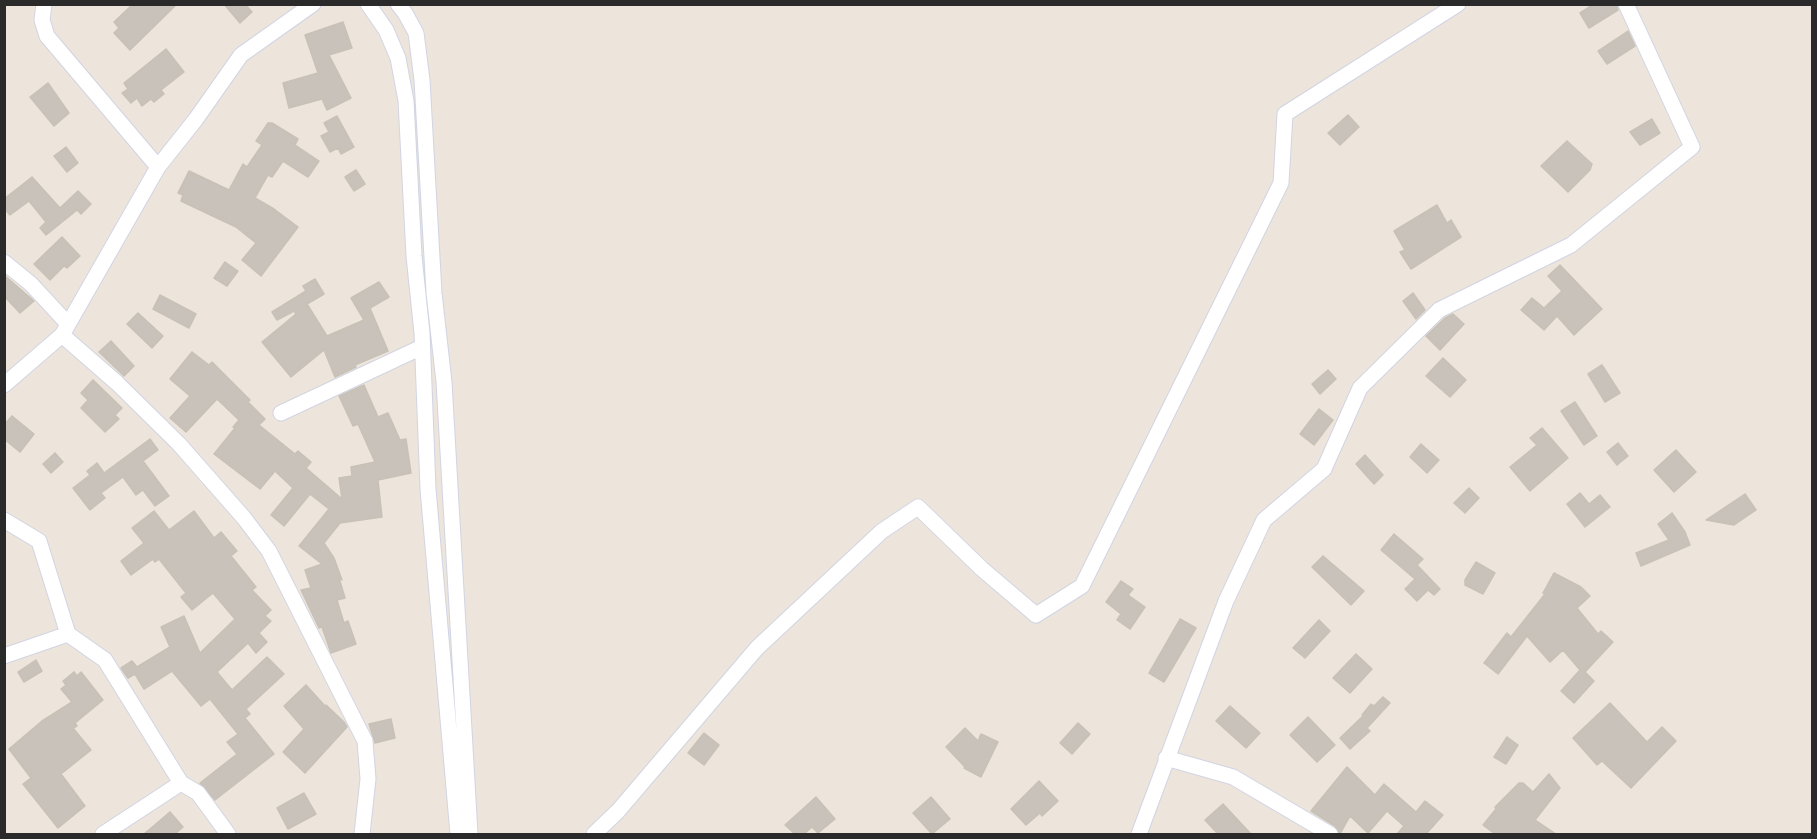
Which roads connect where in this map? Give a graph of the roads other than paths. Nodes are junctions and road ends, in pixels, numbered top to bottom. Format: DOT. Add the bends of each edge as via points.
graph roads {
  1 [pos="44,4"];
  2 [pos="313,4"];
  3 [pos="368,4"];
  4 [pos="398,4"];
  5 [pos="1458,4"];
  6 [pos="1626,4"];
  7 [pos="158,168"];
  8 [pos="4,262"];
  9 [pos="65,330"];
  10 [pos="422,347"];
  11 [pos="4,385"];
  12 [pos="281,412"];
  13 [pos="4,520"];
  14 [pos="68,634"];
  15 [pos="4,656"];
  16 [pos="1166,758"];
  17 [pos="181,783"];
  18 [pos="103,834"];
  19 [pos="228,834"];
  20 [pos="362,834"];
  21 [pos="458,834"];
  22 [pos="470,834"];
  23 [pos="594,834"];
  24 [pos="1139,834"];
  25 [pos="1330,834"];
  1 -- 7 [label="street" via="42,20 47,36"];
  2 -- 7 [label="street" via="242,55"];
  3 -- 10 [label="street" via="386,30 398,58 406,101"];
  4 -- 22 [label="street" via="416,33 422,80"];
  5 -- 23 [label="street" via="1285,114 1281,183 1082,586 1036,615 918,507 882,531 757,648"];
  6 -- 16 [label="street" via="1692,147 1572,245 1439,310 1360,388 1324,469 1264,520 1226,601"];
  7 -- 9 [label="street"];
  8 -- 9 [label="street" via="32,284"];
  9 -- 11 [label="street"];
  9 -- 20 [label="street" via="179,444 269,551 365,741 368,779"];
  10 -- 12 [label="street"];
  10 -- 21 [label="street" via="428,489"];
  13 -- 14 [label="street" via="39,541"];
  14 -- 15 [label="street"];
  14 -- 17 [label="street" via="105,660"];
  16 -- 24 [label="street"];
  16 -- 25 [label="street" via="1233,777"];
  17 -- 18 [label="street"];
  17 -- 19 [label="street" via="198,793"];
}
